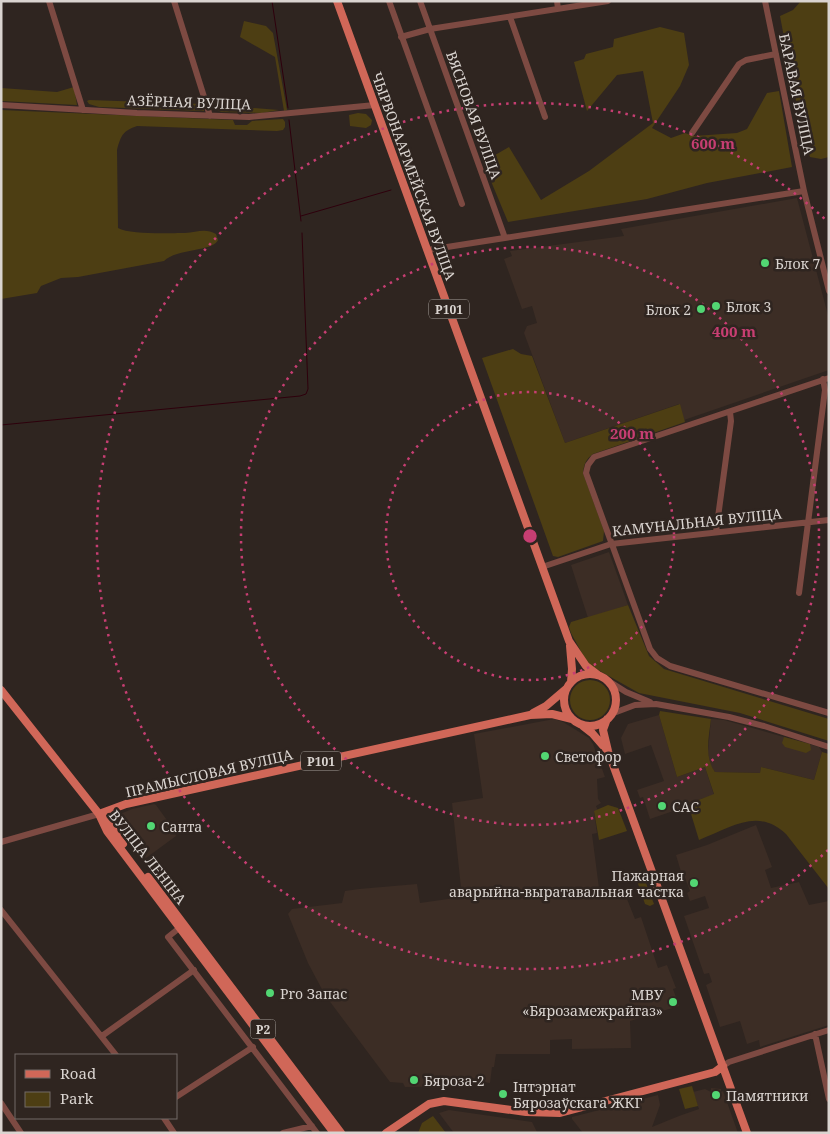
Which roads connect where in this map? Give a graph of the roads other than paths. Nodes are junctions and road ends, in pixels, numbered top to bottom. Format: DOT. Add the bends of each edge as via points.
graph roads {
  1 [pos="49,1"];
  2 [pos="174,1"];
  3 [pos="337,1"];
  4 [pos="389,1"];
  5 [pos="420,1"];
  6 [pos="557,1"];
  7 [pos="608,1"];
  8 [pos="765,1"];
  9 [pos="558,9"];
  10 [pos="510,17"];
  11 [pos="430,29"];
  12 [pos="401,37"];
  13 [pos="776,54"];
  14 [pos="1,105"];
  15 [pos="375,105"];
  16 [pos="83,110"];
  17 [pos="210,116"];
  18 [pos="545,117"];
  19 [pos="692,133"];
  20 [pos="804,191"];
  21 [pos="462,204"];
  22 [pos="505,238"];
  23 [pos="428,250"];
  24 [pos="829,291"];
  25 [pos="826,378"];
  26 [pos="730,412"];
  27 [pos="829,520"];
  28 [pos="808,523"];
  29 [pos="716,532"];
  30 [pos="611,544"];
  31 [pos="542,567"];
  32 [pos="799,593"];
  33 [pos="569,641"];
  34 [pos="598,675"];
  35 [pos="607,680"];
  36 [pos="571,682"];
  37 [pos="566,689"];
  38 [pos="1,690"];
  39 [pos="656,704"];
  40 [pos="829,713"];
  41 [pos="530,715"];
  42 [pos="609,716"];
  43 [pos="572,719"];
  44 [pos="581,724"];
  45 [pos="829,747"];
  46 [pos="608,752"];
  47 [pos="118,807"];
  48 [pos="99,814"];
  49 [pos="112,828"];
  50 [pos="1,842"];
  51 [pos="1,910"];
  52 [pos="182,926"];
  53 [pos="194,970"];
  54 [pos="829,1030"];
  55 [pos="815,1034"];
  56 [pos="102,1036"];
  57 [pos="253,1047"];
  58 [pos="115,1054"];
  59 [pos="723,1066"];
  60 [pos="178,1096"];
  61 [pos="829,1099"];
  62 [pos="1,1103"];
  63 [pos="165,1119"];
  64 [pos="312,1126"];
  65 [pos="21,1133"];
  66 [pos="174,1133"];
  67 [pos="283,1133"];
  68 [pos="317,1133"];
  69 [pos="334,1133"];
  70 [pos="341,1133"];
  71 [pos="386,1133"];
  72 [pos="747,1133"];
  1 -- 16 [label="street"];
  2 -- 17 [label="street"];
  3 -- 15 [label="main road, ЧЫРВОНААРМЕЙСКАЯ ВУЛІЦА / Р101"];
  4 -- 12 [label="street"];
  5 -- 11 [label="street, ВЯСНОВАЯ ВУЛІЦА"];
  6 -- 9 [label="street"];
  7 -- 9 [label="street"];
  8 -- 13 [label="street, БАРАВАЯ ВУЛІЦА"];
  9 -- 10 [label="street"];
  10 -- 11 [label="street"];
  10 -- 18 [label="street"];
  11 -- 12 [label="street"];
  11 -- 22 [label="street, ВЯСНОВАЯ ВУЛІЦА"];
  12 -- 21 [label="street"];
  13 -- 19 [label="street" via="739,64"];
  13 -- 20 [label="street, БАРАВАЯ ВУЛІЦА"];
  14 -- 16 [label="street, АЗЁРНАЯ ВУЛІЦА"];
  15 -- 17 [label="street, АЗЁРНАЯ ВУЛІЦА" via="249,117"];
  15 -- 23 [label="main road, ЧЫРВОНААРМЕЙСКАЯ ВУЛІЦА / Р101"];
  16 -- 17 [label="street, АЗЁРНАЯ ВУЛІЦА"];
  20 -- 22 [label="street"];
  20 -- 24 [label="street, БАРАВАЯ ВУЛІЦА"];
  22 -- 23 [label="street"];
  23 -- 31 [label="main road, ЧЫРВОНААРМЕЙСКАЯ ВУЛІЦА / Р101"];
  25 -- 26 [label="street"];
  25 -- 28 [label="street"];
  26 -- 29 [label="street"];
  26 -- 30 [label="street" via="594,456 586,473"];
  27 -- 28 [label="street, КАМУНАЛЬНАЯ ВУЛІЦА"];
  28 -- 29 [label="street, КАМУНАЛЬНАЯ ВУЛІЦА"];
  28 -- 32 [label="street"];
  29 -- 30 [label="street, КАМУНАЛЬНАЯ ВУЛІЦА"];
  30 -- 31 [label="street, КАМУНАЛЬНАЯ ВУЛІЦА"];
  30 -- 40 [label="street" via="650,649 657,658 670,666"];
  31 -- 33 [label="main road, ЧЫРВОНААРМЕЙСКАЯ ВУЛІЦА / Р101"];
  33 -- 34 [label="main road, ЧЫРВОНААРМЕЙСКАЯ ВУЛІЦА / Р101" via="586,666"];
  33 -- 36 [label="main road, ЧЫРВОНААРМЕЙСКАЯ ВУЛІЦА / Р101"];
  34 -- 35 [label="main road, Р101"];
  34 -- 36 [label="main road" via="579,676"];
  35 -- 39 [label="street"];
  35 -- 42 [label="main road" via="615,696 615,705"];
  36 -- 37 [label="main road, Р101"];
  37 -- 41 [label="main road, ПРАМЫСЛОВАЯ ВУЛІЦА / Р101"];
  37 -- 43 [label="main road" via="564,705"];
  38 -- 48 [label="main road, Р2"];
  39 -- 42 [label="street" via="635,705"];
  39 -- 45 [label="street" via="729,717"];
  41 -- 43 [label="main road, ПРАМЫСЛОВАЯ ВУЛІЦА / Р101" via="552,714"];
  41 -- 47 [label="main road, ПРАМЫСЛОВАЯ ВУЛІЦА / Р101"];
  42 -- 44 [label="main road" via="595,725"];
  42 -- 46 [label="main road" via="603,730"];
  43 -- 44 [label="main road, Р101"];
  44 -- 46 [label="main road"];
  46 -- 59 [label="main road"];
  47 -- 48 [label="main road, ПРАМЫСЛОВАЯ ВУЛІЦА / Р101"];
  47 -- 49 [label="main road" via="111,818"];
  48 -- 49 [label="main road, ВУЛІЦА ЛЕНІНА / Р2"];
  48 -- 50 [label="street"];
  48 -- 52 [label="main road, ВУЛІЦА ЛЕНІНА / Р2" via="107,831"];
  49 -- 52 [label="main road, ВУЛІЦА ЛЕНІНА / Р2"];
  51 -- 56 [label="street"];
  52 -- 53 [label="street" via="168,936"];
  52 -- 69 [label="main road, ВУЛІЦА ЛЕНІНА / Р2"];
  52 -- 70 [label="main road, ВУЛІЦА ЛЕНІНА / Р2"];
  53 -- 56 [label="street"];
  53 -- 57 [label="street"];
  54 -- 55 [label="street"];
  55 -- 59 [label="street"];
  55 -- 61 [label="street"];
  56 -- 58 [label="street"];
  57 -- 60 [label="street"];
  57 -- 64 [label="street"];
  59 -- 71 [label="main road" via="715,1072 560,1112 526,1112 437,1102"];
  59 -- 72 [label="main road"];
  62 -- 65 [label="street"];
  63 -- 66 [label="street"];
  64 -- 67 [label="street"];
  64 -- 68 [label="street"];
}
